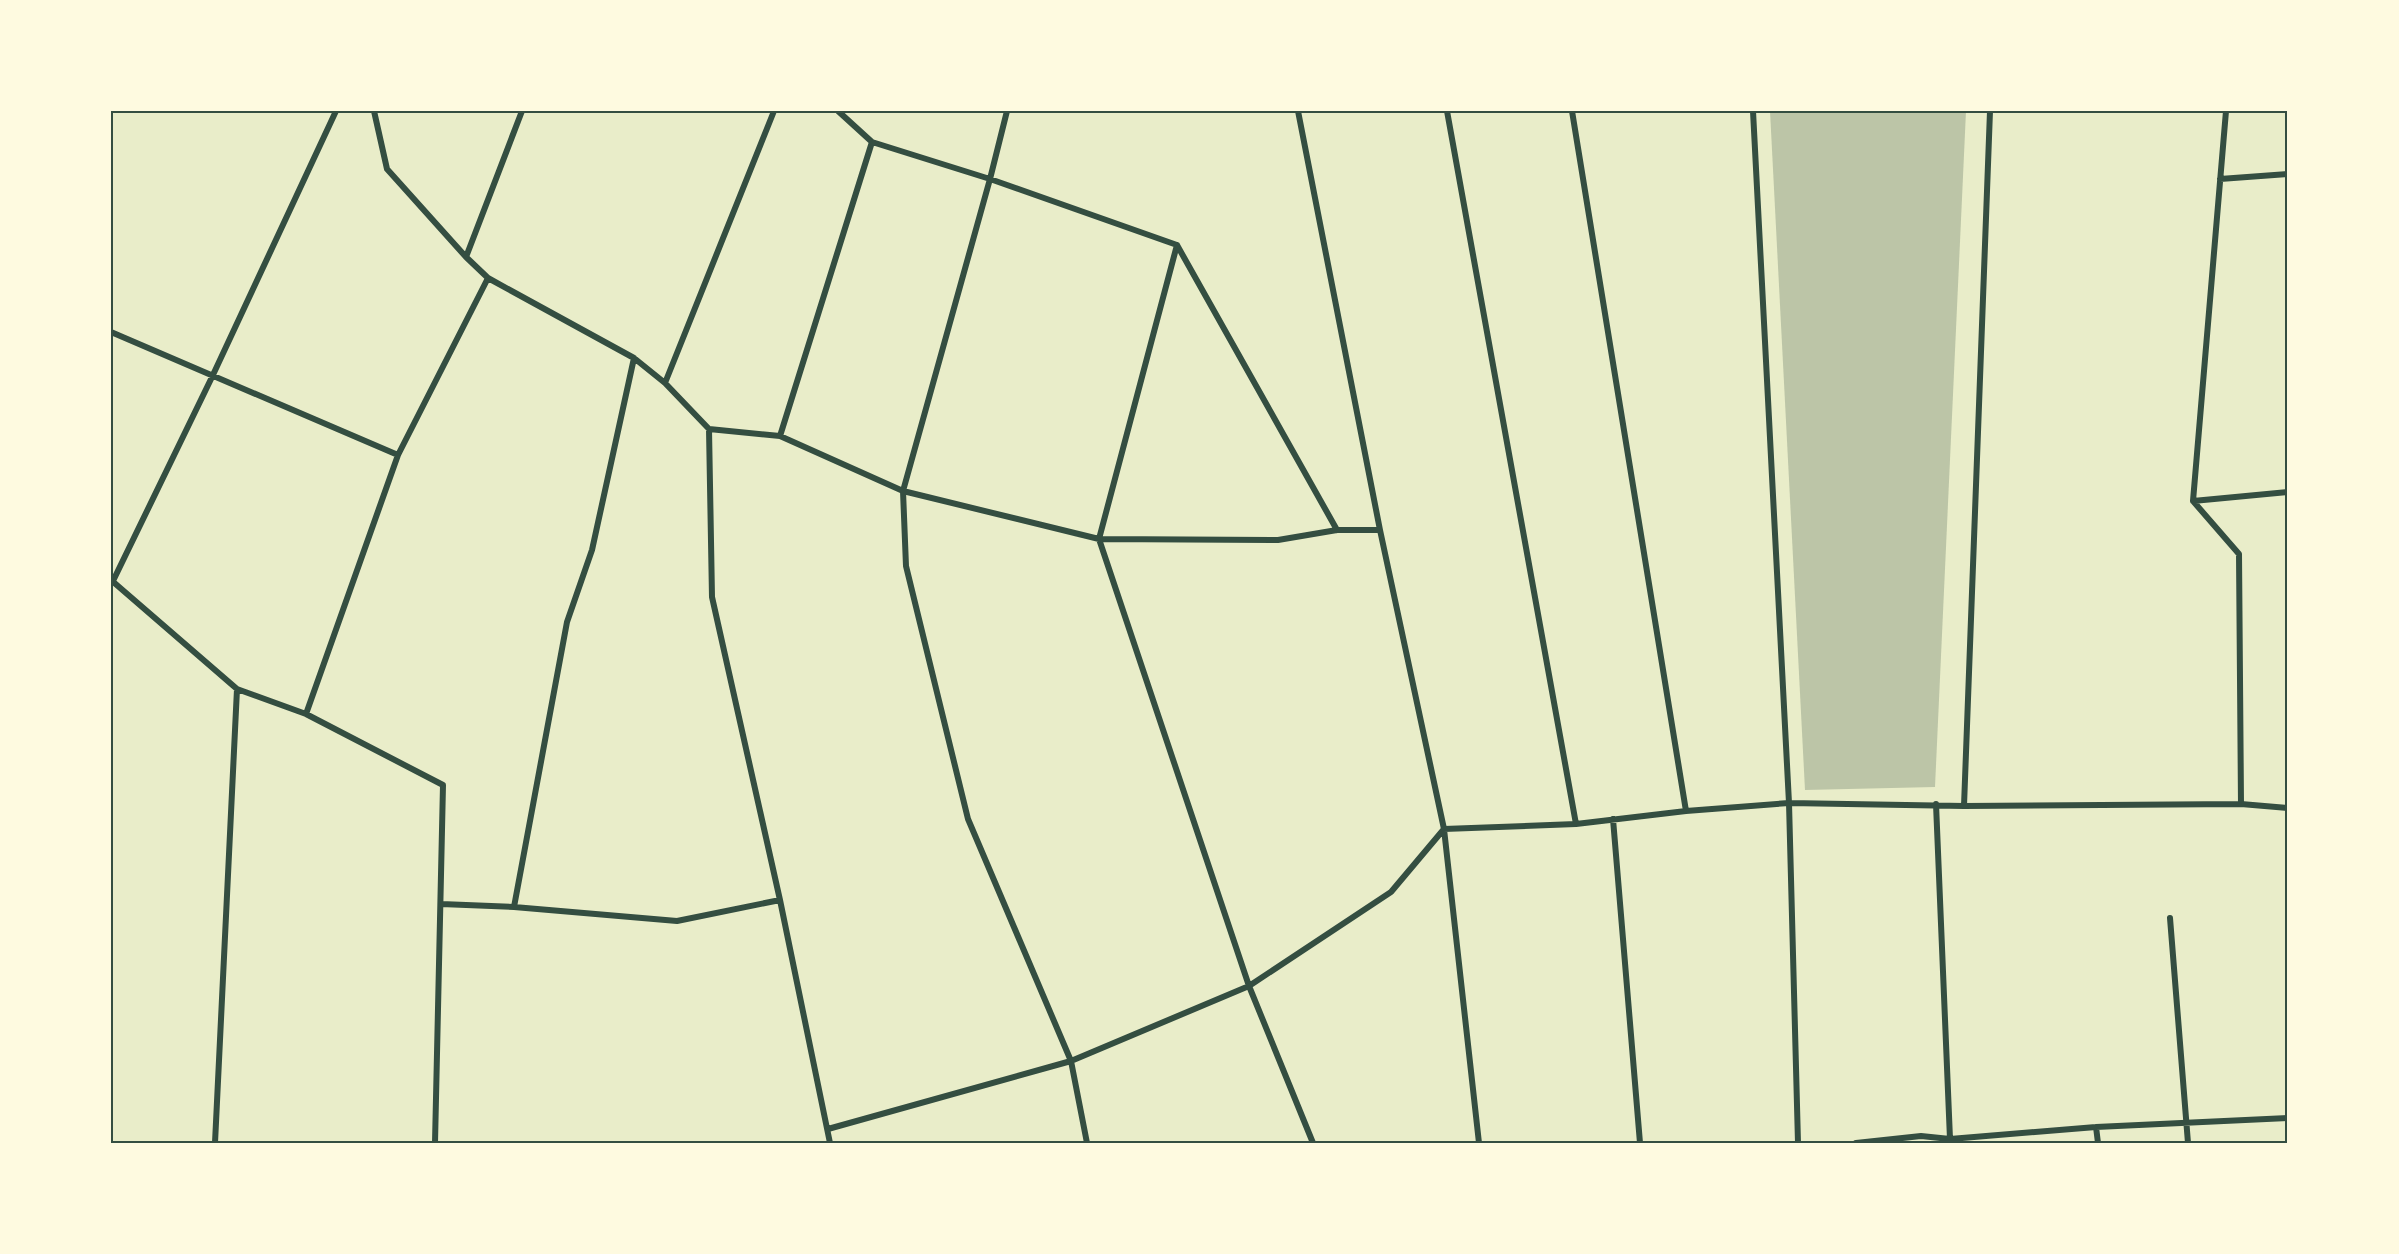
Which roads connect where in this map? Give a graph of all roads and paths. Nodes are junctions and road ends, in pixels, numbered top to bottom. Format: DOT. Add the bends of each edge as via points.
graph roads {
  1 [pos="336,111"];
  2 [pos="374,111"];
  3 [pos="522,111"];
  4 [pos="774,111"];
  5 [pos="838,111"];
  6 [pos="1007,111"];
  7 [pos="1298,111"];
  8 [pos="1447,111"];
  9 [pos="1572,111"];
  10 [pos="1753,111"];
  11 [pos="1990,111"];
  12 [pos="2226,111"];
  13 [pos="872,142"];
  14 [pos="2288,174"];
  15 [pos="990,179"];
  16 [pos="2220,179"];
  17 [pos="1178,245"];
  18 [pos="466,257"];
  19 [pos="488,278"];
  20 [pos="111,332"];
  21 [pos="634,358"];
  22 [pos="212,376"];
  23 [pos="664,383"];
  24 [pos="709,429"];
  25 [pos="780,436"];
  26 [pos="398,455"];
  27 [pos="903,491"];
  28 [pos="2288,492"];
  29 [pos="2193,501"];
  30 [pos="1337,530"];
  31 [pos="1380,530"];
  32 [pos="1099,539"];
  33 [pos="112,581"];
  34 [pos="237,689"];
  35 [pos="306,714"];
  36 [pos="1789,803"];
  37 [pos="1936,804"];
  38 [pos="2241,804"];
  39 [pos="1964,806"];
  40 [pos="2288,807"];
  41 [pos="1686,811"];
  42 [pos="1613,819"];
  43 [pos="1576,824"];
  44 [pos="1444,829"];
  45 [pos="780,900"];
  46 [pos="441,904"];
  47 [pos="514,907"];
  48 [pos="2170,918"];
  49 [pos="1249,986"];
  50 [pos="1071,1061"];
  51 [pos="2288,1118"];
  52 [pos="2186,1123"];
  53 [pos="2096,1127"];
  54 [pos="828,1129"];
  55 [pos="1922,1139"];
  56 [pos="1950,1139"];
  57 [pos="214,1143"];
  58 [pos="435,1143"];
  59 [pos="830,1143"];
  60 [pos="1087,1143"];
  61 [pos="1312,1143"];
  62 [pos="1479,1143"];
  63 [pos="1640,1143"];
  64 [pos="1798,1143"];
  65 [pos="1856,1143"];
  66 [pos="2098,1143"];
  67 [pos="2188,1143"];
  1 -- 22 [label="street"];
  2 -- 18 [label="street" via="387,169"];
  3 -- 18 [label="street"];
  4 -- 23 [label="street"];
  5 -- 13 [label="street"];
  6 -- 15 [label="street"];
  7 -- 31 [label="street"];
  8 -- 43 [label="street"];
  9 -- 41 [label="street"];
  10 -- 36 [label="street"];
  11 -- 39 [label="street"];
  12 -- 16 [label="street"];
  13 -- 15 [label="street"];
  13 -- 25 [label="street"];
  14 -- 16 [label="street"];
  15 -- 17 [label="street"];
  15 -- 27 [label="street"];
  16 -- 29 [label="street"];
  17 -- 30 [label="street"];
  17 -- 32 [label="street"];
  18 -- 19 [label="street"];
  19 -- 21 [label="street"];
  19 -- 26 [label="street"];
  20 -- 22 [label="street"];
  21 -- 23 [label="street"];
  21 -- 47 [label="street" via="592,550 567,622"];
  22 -- 26 [label="street"];
  22 -- 33 [label="street"];
  23 -- 24 [label="street"];
  24 -- 25 [label="street"];
  24 -- 45 [label="street" via="712,597"];
  25 -- 27 [label="street"];
  26 -- 35 [label="street"];
  27 -- 32 [label="street"];
  27 -- 50 [label="street" via="906,566 969,819"];
  28 -- 29 [label="street"];
  29 -- 38 [label="street" via="2239,554"];
  30 -- 31 [label="street"];
  30 -- 32 [label="street" via="1278,540"];
  31 -- 44 [label="street"];
  32 -- 49 [label="street"];
  33 -- 34 [label="street"];
  34 -- 35 [label="street"];
  34 -- 57 [label="street"];
  35 -- 46 [label="street" via="443,785"];
  36 -- 37 [label="street"];
  36 -- 41 [label="street"];
  36 -- 64 [label="street"];
  37 -- 39 [label="street"];
  37 -- 56 [label="street"];
  38 -- 39 [label="street"];
  38 -- 40 [label="street"];
  41 -- 42 [label="street"];
  42 -- 43 [label="street"];
  42 -- 63 [label="street"];
  43 -- 44 [label="street"];
  44 -- 49 [label="street" via="1391,892"];
  44 -- 62 [label="street"];
  45 -- 47 [label="street" via="677,921"];
  45 -- 54 [label="street"];
  46 -- 47 [label="street"];
  46 -- 58 [label="street"];
  48 -- 52 [label="street"];
  49 -- 50 [label="street"];
  49 -- 61 [label="street"];
  50 -- 54 [label="street"];
  50 -- 60 [label="street"];
  51 -- 52 [label="street"];
  52 -- 53 [label="street"];
  52 -- 67 [label="street"];
  53 -- 56 [label="street"];
  53 -- 66 [label="street"];
  54 -- 59 [label="street"];
  55 -- 56 [label="street"];
  55 -- 65 [label="street"];
}
